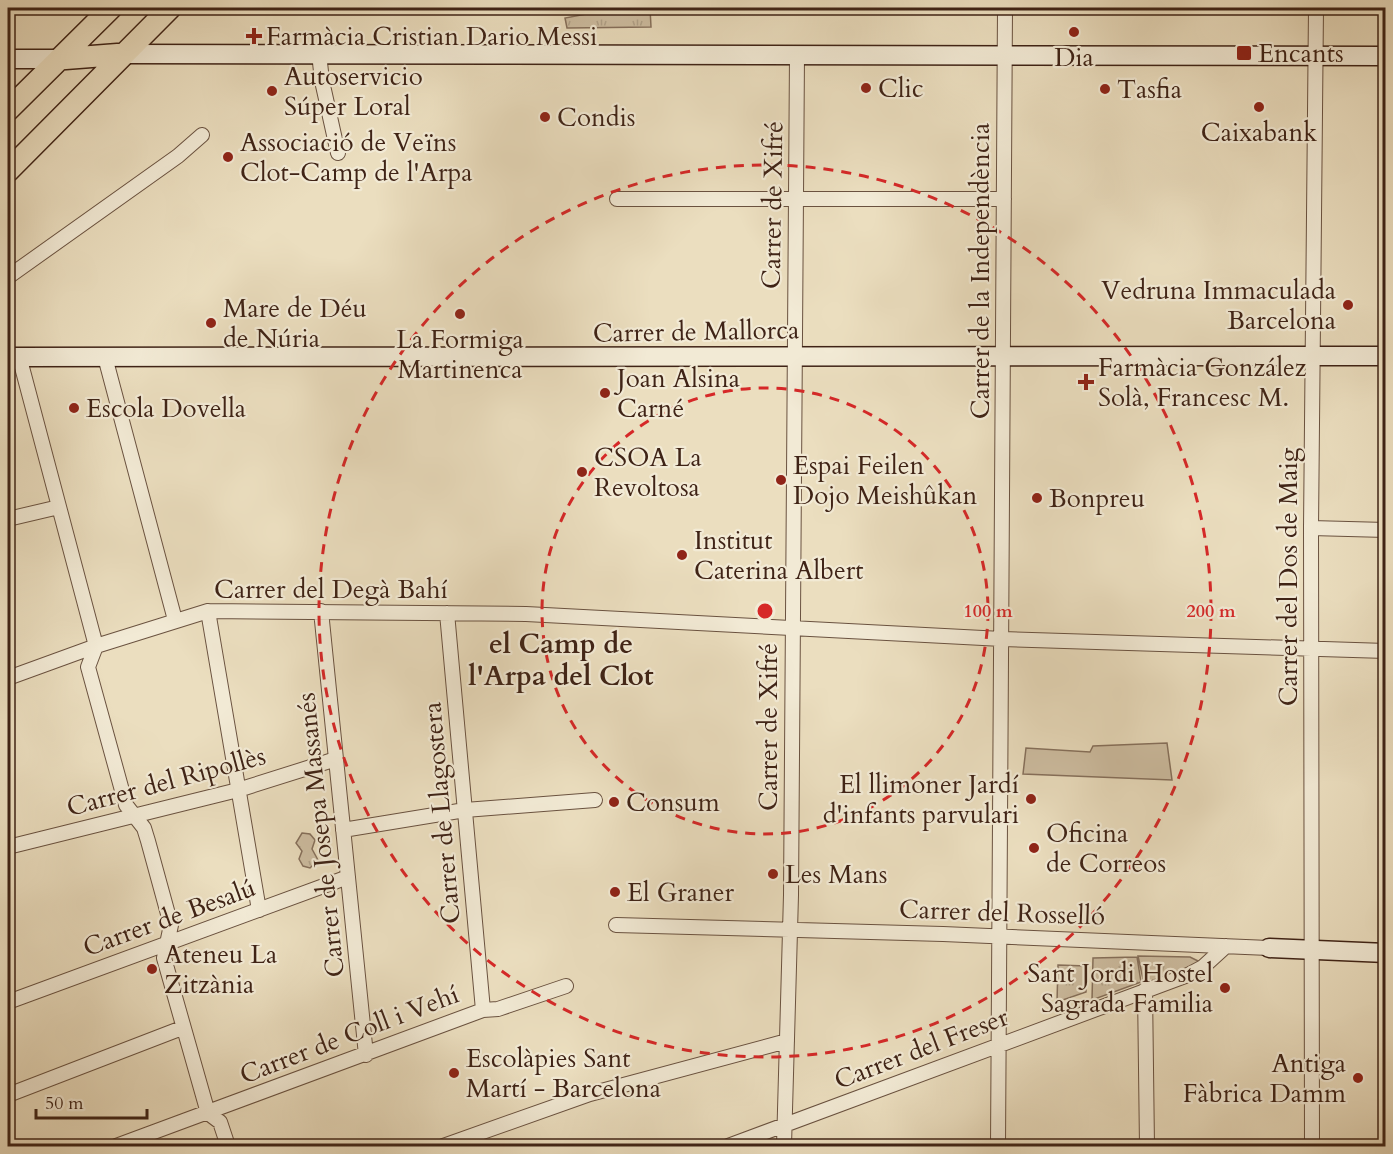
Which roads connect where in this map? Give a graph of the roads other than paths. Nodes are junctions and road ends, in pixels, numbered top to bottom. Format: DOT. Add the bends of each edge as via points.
graph roads {
  1 [pos="111,8"];
  2 [pos="170,8"];
  3 [pos="1005,8"];
  4 [pos="1316,8"];
  5 [pos="319,53"];
  6 [pos="124,54"];
  7 [pos="1005,54"];
  8 [pos="797,55"];
  9 [pos="1315,56"];
  10 [pos="1386,56"];
  11 [pos="8,59"];
  12 [pos="59,59"];
  13 [pos="8,110"];
  14 [pos="202,135"];
  15 [pos="338,153"];
  16 [pos="8,171"];
  17 [pos="798,198"];
  18 [pos="617,199"];
  19 [pos="1004,199"];
  20 [pos="8,277"];
  21 [pos="1314,355"];
  22 [pos="794,356"];
  23 [pos="1004,356"];
  24 [pos="1386,356"];
  25 [pos="13,357"];
  26 [pos="105,357"];
  27 [pos="59,507"];
  28 [pos="8,519"];
  29 [pos="1311,528"];
  30 [pos="1386,530"];
  31 [pos="208,611"];
  32 [pos="321,611"];
  33 [pos="447,613"];
  34 [pos="175,620"];
  35 [pos="792,628"];
  36 [pos="1002,639"];
  37 [pos="96,646"];
  38 [pos="1311,649"];
  39 [pos="1386,651"];
  40 [pos="8,678"];
  41 [pos="336,759"];
  42 [pos="238,790"];
  43 [pos="595,800"];
  44 [pos="465,810"];
  45 [pos="135,814"];
  46 [pos="343,830"];
  47 [pos="8,848"];
  48 [pos="348,877"];
  49 [pos="259,910"];
  50 [pos="616,925"];
  51 [pos="789,931"];
  52 [pos="1000,937"];
  53 [pos="169,943"];
  54 [pos="1226,946"];
  55 [pos="1269,948"];
  56 [pos="1312,951"];
  57 [pos="1386,953"];
  58 [pos="566,986"];
  59 [pos="1145,990"];
  60 [pos="8,1002"];
  61 [pos="483,1010"];
  62 [pos="182,1028"];
  63 [pos="788,1041"];
  64 [pos="1000,1044"];
  65 [pos="366,1055"];
  66 [pos="8,1095"];
  67 [pos="208,1113"];
  68 [pos="785,1126"];
  69 [pos="116,1146"];
  70 [pos="228,1146"];
  71 [pos="443,1146"];
  72 [pos="728,1146"];
  73 [pos="784,1146"];
  74 [pos="998,1146"];
  75 [pos="1147,1146"];
  76 [pos="1312,1146"];
  1 -- 12 [label="main road"];
  2 -- 6 [label="main road"];
  3 -- 7 [label="street, Carrer de la Independència"];
  4 -- 9 [label="street, Carrer del Dos de Maig"];
  5 -- 6 [label="main road"];
  5 -- 8 [label="main road"];
  5 -- 15 [label="street"];
  6 -- 12 [label="main road"];
  6 -- 16 [label="main road"];
  7 -- 8 [label="main road"];
  7 -- 9 [label="main road"];
  7 -- 19 [label="street, Carrer de la Independència"];
  8 -- 17 [label="street, Carrer de Xifré"];
  9 -- 10 [label="main road"];
  9 -- 21 [label="street, Carrer del Dos de Maig"];
  11 -- 12 [label="main road"];
  12 -- 13 [label="main road"];
  14 -- 20 [label="street"];
  17 -- 18 [label="street"];
  17 -- 19 [label="street"];
  17 -- 22 [label="street, Carrer de Xifré"];
  19 -- 23 [label="street, Carrer de la Independència"];
  21 -- 23 [label="main road, Carrer de Mallorca"];
  21 -- 24 [label="main road, Carrer de Mallorca"];
  21 -- 29 [label="street, Carrer del Dos de Maig"];
  22 -- 23 [label="main road, Carrer de Mallorca"];
  22 -- 26 [label="main road, Carrer de Mallorca"];
  22 -- 35 [label="street, Carrer de Xifré"];
  23 -- 36 [label="street, Carrer de la Independència"];
  25 -- 26 [label="main road, Carrer de Mallorca"];
  25 -- 27 [label="street"];
  26 -- 34 [label="street"];
  27 -- 28 [label="street"];
  27 -- 37 [label="street"];
  29 -- 30 [label="street"];
  29 -- 38 [label="street, Carrer del Dos de Maig"];
  31 -- 32 [label="street, Carrer del Degà Bahí"];
  31 -- 34 [label="street, Carrer del Degà Bahí"];
  31 -- 42 [label="street"];
  32 -- 33 [label="street, Carrer del Degà Bahí"];
  32 -- 41 [label="street, Carrer de Josepa Massanés"];
  33 -- 35 [label="street, Carrer del Degà Bahí"];
  33 -- 44 [label="street, Carrer de Llagostera"];
  34 -- 37 [label="street, Carrer del Degà Bahí"];
  35 -- 36 [label="street, Carrer del Degà Bahí"];
  35 -- 51 [label="street, Carrer de Xifré"];
  36 -- 38 [label="street, Carrer del Degà Bahí"];
  36 -- 52 [label="street, Carrer de la Independència"];
  37 -- 40 [label="street, Carrer del Degà Bahí"];
  37 -- 45 [label="street" via="88,667 126,805"];
  38 -- 39 [label="street, Carrer del Degà Bahí"];
  38 -- 56 [label="street, Carrer del Dos de Maig"];
  41 -- 42 [label="street, Carrer del Ripollès"];
  41 -- 46 [label="street, Carrer de Josepa Massanés"];
  42 -- 45 [label="street, Carrer del Ripollès"];
  42 -- 49 [label="street"];
  43 -- 44 [label="street"];
  44 -- 46 [label="street"];
  44 -- 61 [label="street, Carrer de Llagostera"];
  45 -- 47 [label="street, Carrer del Ripollès"];
  45 -- 53 [label="street" via="144,828 171,924"];
  46 -- 48 [label="street, Carrer de Josepa Massanés"];
  48 -- 49 [label="street, Carrer de Besalú"];
  48 -- 65 [label="street, Carrer de Josepa Massanés"];
  49 -- 53 [label="street, Carrer de Besalú"];
  50 -- 51 [label="street, Carrer del Rosselló"];
  51 -- 52 [label="street, Carrer del Rosselló"];
  51 -- 63 [label="street, Carrer de Xifré"];
  52 -- 54 [label="street, Carrer del Rosselló"];
  52 -- 64 [label="street, Carrer de la Independència"];
  53 -- 60 [label="street, Carrer de Besalú"];
  53 -- 62 [label="street" via="164,958"];
  54 -- 55 [label="street, Carrer del Rosselló"];
  54 -- 59 [label="street, Carrer del Freser" via="1203,967"];
  55 -- 56 [label="main road, Carrer del Rosselló"];
  56 -- 57 [label="main road, Carrer del Rosselló"];
  56 -- 76 [label="street, Carrer del Dos de Maig"];
  58 -- 61 [label="street, Carrer de Coll i Vehí" via="498,1009"];
  59 -- 64 [label="street, Carrer del Freser"];
  59 -- 75 [label="street"];
  61 -- 65 [label="street, Carrer de Coll i Vehí"];
  62 -- 66 [label="street"];
  62 -- 67 [label="street"];
  63 -- 68 [label="street, Carrer de Xifré"];
  63 -- 71 [label="street" via="590,1094"];
  64 -- 68 [label="street, Carrer del Freser"];
  64 -- 74 [label="street, Carrer de la Independència"];
  65 -- 67 [label="street, Carrer de Coll i Vehí"];
  67 -- 69 [label="street, Carrer de Coll i Vehí"];
  67 -- 70 [label="street" via="220,1122"];
  68 -- 72 [label="street, Carrer del Freser"];
  68 -- 73 [label="street, Carrer de Xifré"];
}
